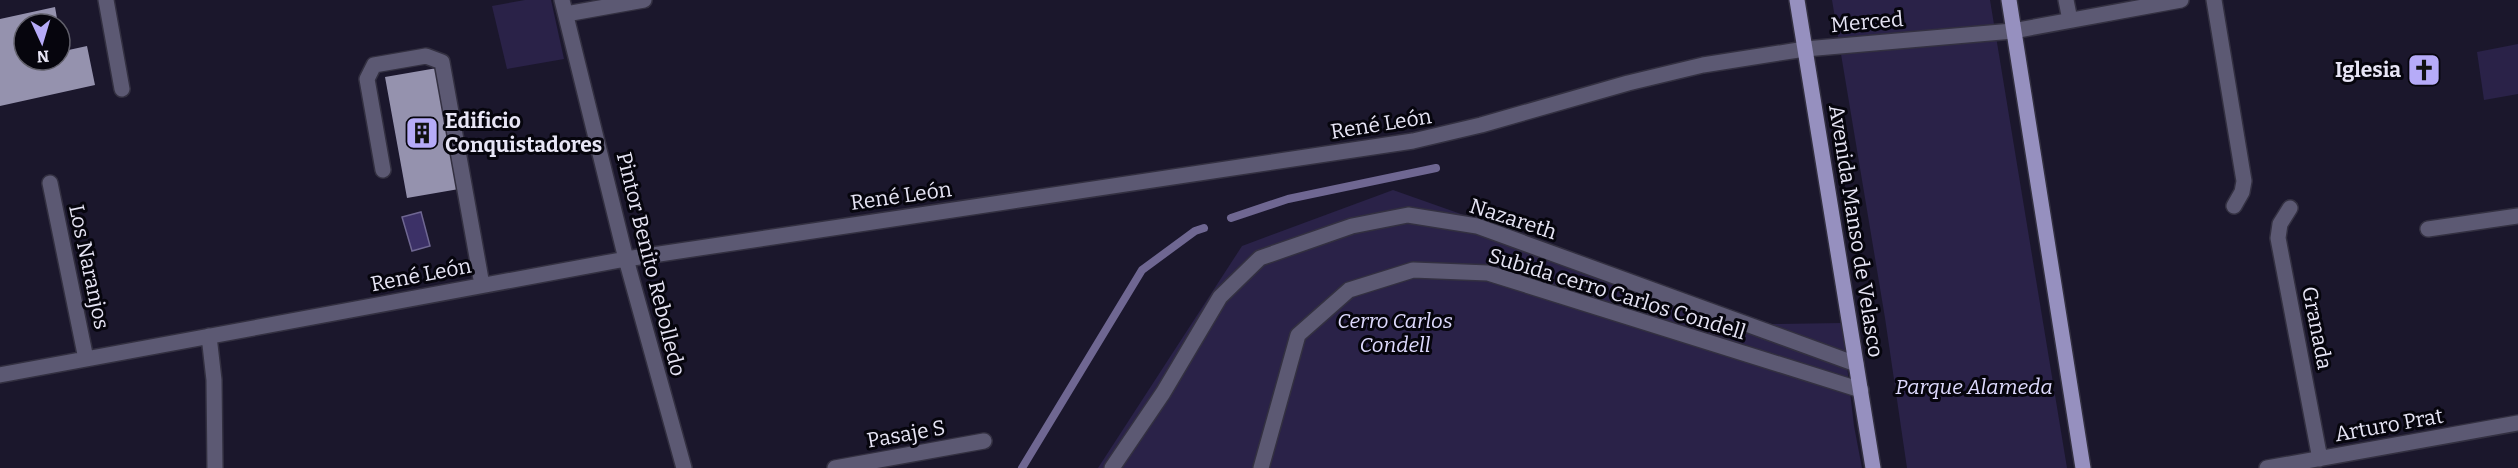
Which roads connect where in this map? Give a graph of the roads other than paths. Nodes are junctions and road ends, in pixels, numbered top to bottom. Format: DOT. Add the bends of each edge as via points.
graph roads {
  1 [pos="106,0"];
  2 [pos="644,0"];
  3 [pos="1797,0"];
  4 [pos="2008,0"];
  5 [pos="2066,0"];
  6 [pos="2181,0"];
  7 [pos="2214,0"];
  8 [pos="564,7"];
  9 [pos="2070,20"];
  10 [pos="2013,31"];
  11 [pos="1805,49"];
  12 [pos="122,89"];
  13 [pos="383,170"];
  14 [pos="51,183"];
  15 [pos="2234,206"];
  16 [pos="2289,208"];
  17 [pos="2518,216"];
  18 [pos="2428,229"];
  19 [pos="626,259"];
  20 [pos="482,285"];
  21 [pos="209,336"];
  22 [pos="86,359"];
  23 [pos="1856,364"];
  24 [pos="0,375"];
  25 [pos="1860,390"];
  26 [pos="2518,423"];
  27 [pos="984,441"];
  28 [pos="2320,459"];
  29 [pos="215,468"];
  30 [pos="684,468"];
  31 [pos="835,468"];
  32 [pos="1112,468"];
  33 [pos="1261,468"];
  34 [pos="1873,468"];
  35 [pos="2083,468"];
  36 [pos="2267,468"];
  1 -- 12 [label="street"];
  2 -- 8 [label="street"];
  3 -- 11 [label="main road, Avenida Manso de Velasco"];
  4 -- 10 [label="main road"];
  5 -- 9 [label="street"];
  6 -- 9 [label="street, Merced"];
  7 -- 15 [label="street" via="2244,181"];
  8 -- 19 [label="street, Pintor Benito Rebolledo"];
  9 -- 10 [label="street, Merced"];
  10 -- 11 [label="street, Merced"];
  10 -- 35 [label="main road"];
  11 -- 19 [label="street, René León" via="1675,71 1413,141"];
  11 -- 23 [label="main road, Avenida Manso de Velasco"];
  13 -- 20 [label="street" via="367,79 374,65 426,56 442,62"];
  14 -- 22 [label="street, Los Naranjos"];
  16 -- 28 [label="street, Granada" via="2278,238"];
  17 -- 18 [label="street"];
  19 -- 20 [label="street, René León"];
  19 -- 30 [label="street, Pintor Benito Rebolledo"];
  20 -- 21 [label="street, René León"];
  21 -- 22 [label="street, René León"];
  21 -- 29 [label="street"];
  22 -- 24 [label="street, René León"];
  23 -- 25 [label="main road, Avenida Manso de Velasco"];
  23 -- 32 [label="street, Nazareth" via="1477,226 1408,215 1352,226 1260,258 1220,297 1163,393"];
  25 -- 33 [label="street, Subida cerro Carlos Condell" via="1488,273 1413,270 1349,290 1298,335"];
  25 -- 34 [label="main road, Avenida Manso de Velasco"];
  26 -- 28 [label="street, Arturo Prat"];
  27 -- 31 [label="street, Pasaje S"];
  28 -- 36 [label="street, Arturo Prat"];
}
